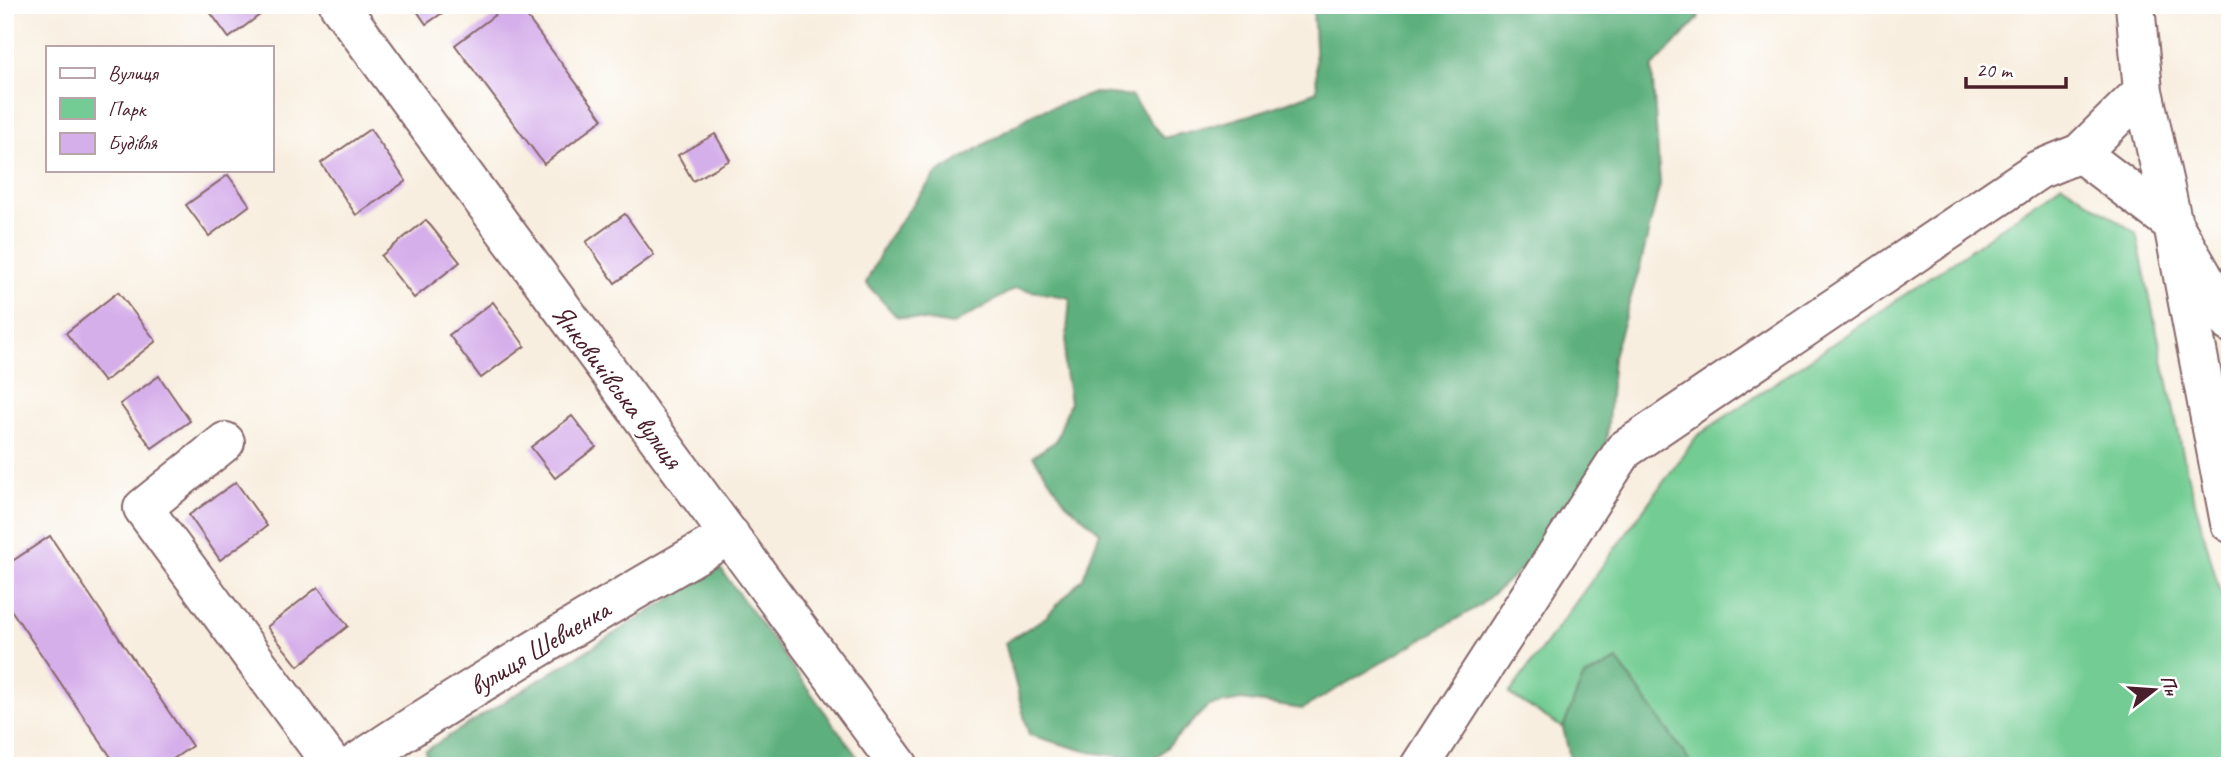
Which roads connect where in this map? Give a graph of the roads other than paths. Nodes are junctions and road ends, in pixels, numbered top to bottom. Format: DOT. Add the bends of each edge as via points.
graph roads {
  1 [pos="339,5"];
  2 [pos="2135,5"];
  3 [pos="2143,91"];
  4 [pos="2080,153"];
  5 [pos="2172,224"];
  6 [pos="2230,323"];
  7 [pos="225,442"];
  8 [pos="2230,523"];
  9 [pos="730,536"];
  10 [pos="333,766"];
  11 [pos="352,766"];
  12 [pos="899,766"];
  13 [pos="1420,766"];
  1 -- 9 [label="street, Янковичівська вулиця"];
  2 -- 3 [label="street"];
  3 -- 4 [label="street"];
  3 -- 5 [label="street"];
  4 -- 5 [label="street"];
  4 -- 13 [label="street" via="2039,170 1624,450"];
  5 -- 6 [label="street"];
  5 -- 8 [label="street"];
  7 -- 10 [label="street" via="143,508"];
  9 -- 11 [label="street, вулиця Шевченка" via="576,623"];
  9 -- 12 [label="street, Янковичівська вулиця"];
}
